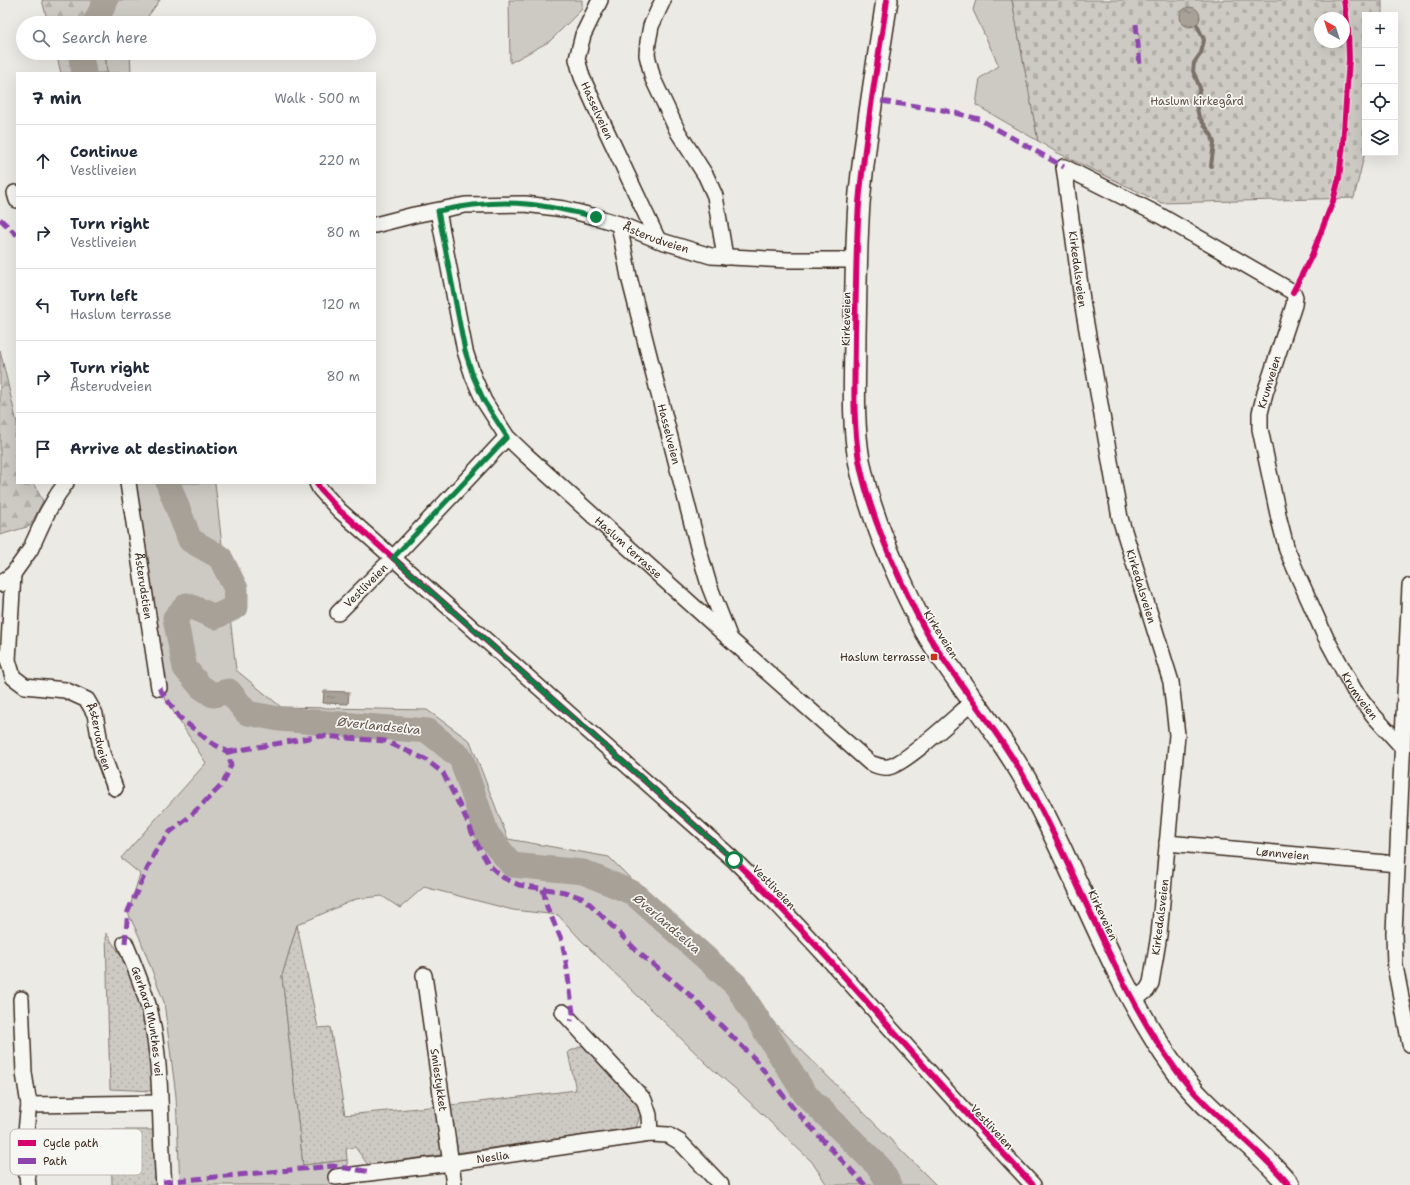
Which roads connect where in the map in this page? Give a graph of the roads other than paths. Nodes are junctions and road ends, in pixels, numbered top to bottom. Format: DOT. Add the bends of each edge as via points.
graph roads {
  1 [pos="600,0"];
  2 [pos="663,0"];
  3 [pos="887,0"];
  4 [pos="1064,166"];
  5 [pos="438,211"];
  6 [pos="619,224"];
  7 [pos="376,225"];
  8 [pos="658,240"];
  9 [pos="725,257"];
  10 [pos="857,260"];
  11 [pos="507,437"];
  12 [pos="65,484"];
  13 [pos="128,484"];
  14 [pos="318,484"];
  15 [pos="393,558"];
  16 [pos="13,574"];
  17 [pos="0,584"];
  18 [pos="1410,586"];
  19 [pos="338,613"];
  20 [pos="731,640"];
  21 [pos="159,688"];
  22 [pos="974,701"];
  23 [pos="1403,748"];
  24 [pos="115,788"];
  25 [pos="1167,843"];
  26 [pos="1397,864"];
  27 [pos="125,943"];
  28 [pos="424,975"];
  29 [pos="21,999"];
  30 [pos="1133,1001"];
  31 [pos="563,1012"];
  32 [pos="1410,1044"];
  33 [pos="160,1103"];
  34 [pos="29,1105"];
  35 [pos="26,1129"];
  36 [pos="650,1134"];
  37 [pos="451,1163"];
  38 [pos="27,1175"];
  39 [pos="336,1177"];
  40 [pos="28,1185"];
  41 [pos="164,1185"];
  42 [pos="454,1185"];
  43 [pos="721,1185"];
  44 [pos="1033,1185"];
  45 [pos="1289,1185"];
  1 -- 8 [label="street, Hasselveien" via="583,35 578,59 582,77"];
  2 -- 9 [label="street" via="651,26 647,55 653,79 678,132 706,176 715,196"];
  3 -- 10 [label="main road, Kirkeveien" via="859,202"];
  4 -- 23 [label="street, Krumveien" via="1159,214 1293,292 1294,305 1260,414 1260,429 1281,527 1299,578 1325,636 1354,690"];
  4 -- 25 [label="street, Kirkedalsveien" via="1083,307 1120,518 1171,682 1177,735"];
  5 -- 6 [label="street, Åsterudveien" via="465,205 525,204 564,209"];
  5 -- 7 [label="street, Åsterudveien"];
  5 -- 11 [label="street, Haslum terrasse" via="465,351 484,401"];
  6 -- 8 [label="street, Åsterudveien"];
  6 -- 20 [label="street, Hasselveien" via="629,277 698,547 709,585"];
  8 -- 9 [label="street, Åsterudveien" via="711,256"];
  9 -- 10 [label="street, Åsterudveien"];
  10 -- 22 [label="main road, Kirkeveien" via="855,415 865,486 880,532 912,605 933,643"];
  11 -- 15 [label="street, Vestliveien"];
  11 -- 20 [label="street, Haslum terrasse"];
  12 -- 16 [label="street" via="47,513 30,550"];
  13 -- 21 [label="street, Åsterudstien"];
  14 -- 15 [label="street, Vestliveien" via="339,510"];
  15 -- 19 [label="street, Vestliveien"];
  15 -- 44 [label="street, Vestliveien" via="734,860 772,898"];
  16 -- 17 [label="street"];
  16 -- 24 [label="street, Åsterudveien" via="8,660 13,677 25,686 65,690 87,700 96,714 102,753"];
  18 -- 23 [label="street"];
  20 -- 22 [label="street, Haslum terrasse" via="857,752 878,767 897,764 910,756"];
  22 -- 30 [label="main road, Kirkeveien" via="1036,798"];
  23 -- 26 [label="street"];
  25 -- 26 [label="street, Lønnveien"];
  25 -- 30 [label="street, Kirkedalsveien" via="1159,935 1151,983 1147,990"];
  26 -- 32 [label="street" via="1394,933 1396,966"];
  27 -- 33 [label="street, Gerhard Munthes vei" via="150,1012"];
  28 -- 37 [label="street, Smiestykket"];
  29 -- 34 [label="street" via="24,1073"];
  30 -- 45 [label="main road, Kirkeveien" via="1187,1085"];
  31 -- 36 [label="street" via="644,1100 650,1115"];
  33 -- 34 [label="street"];
  33 -- 41 [label="street, Gerhard Munthes vei"];
  34 -- 35 [label="street"];
  36 -- 37 [label="street, Neslia"];
  36 -- 43 [label="street, Neslia" via="668,1135 680,1142"];
  37 -- 39 [label="street, Neslia"];
  37 -- 42 [label="street, Smiestykket"];
  38 -- 40 [label="street"];
}
